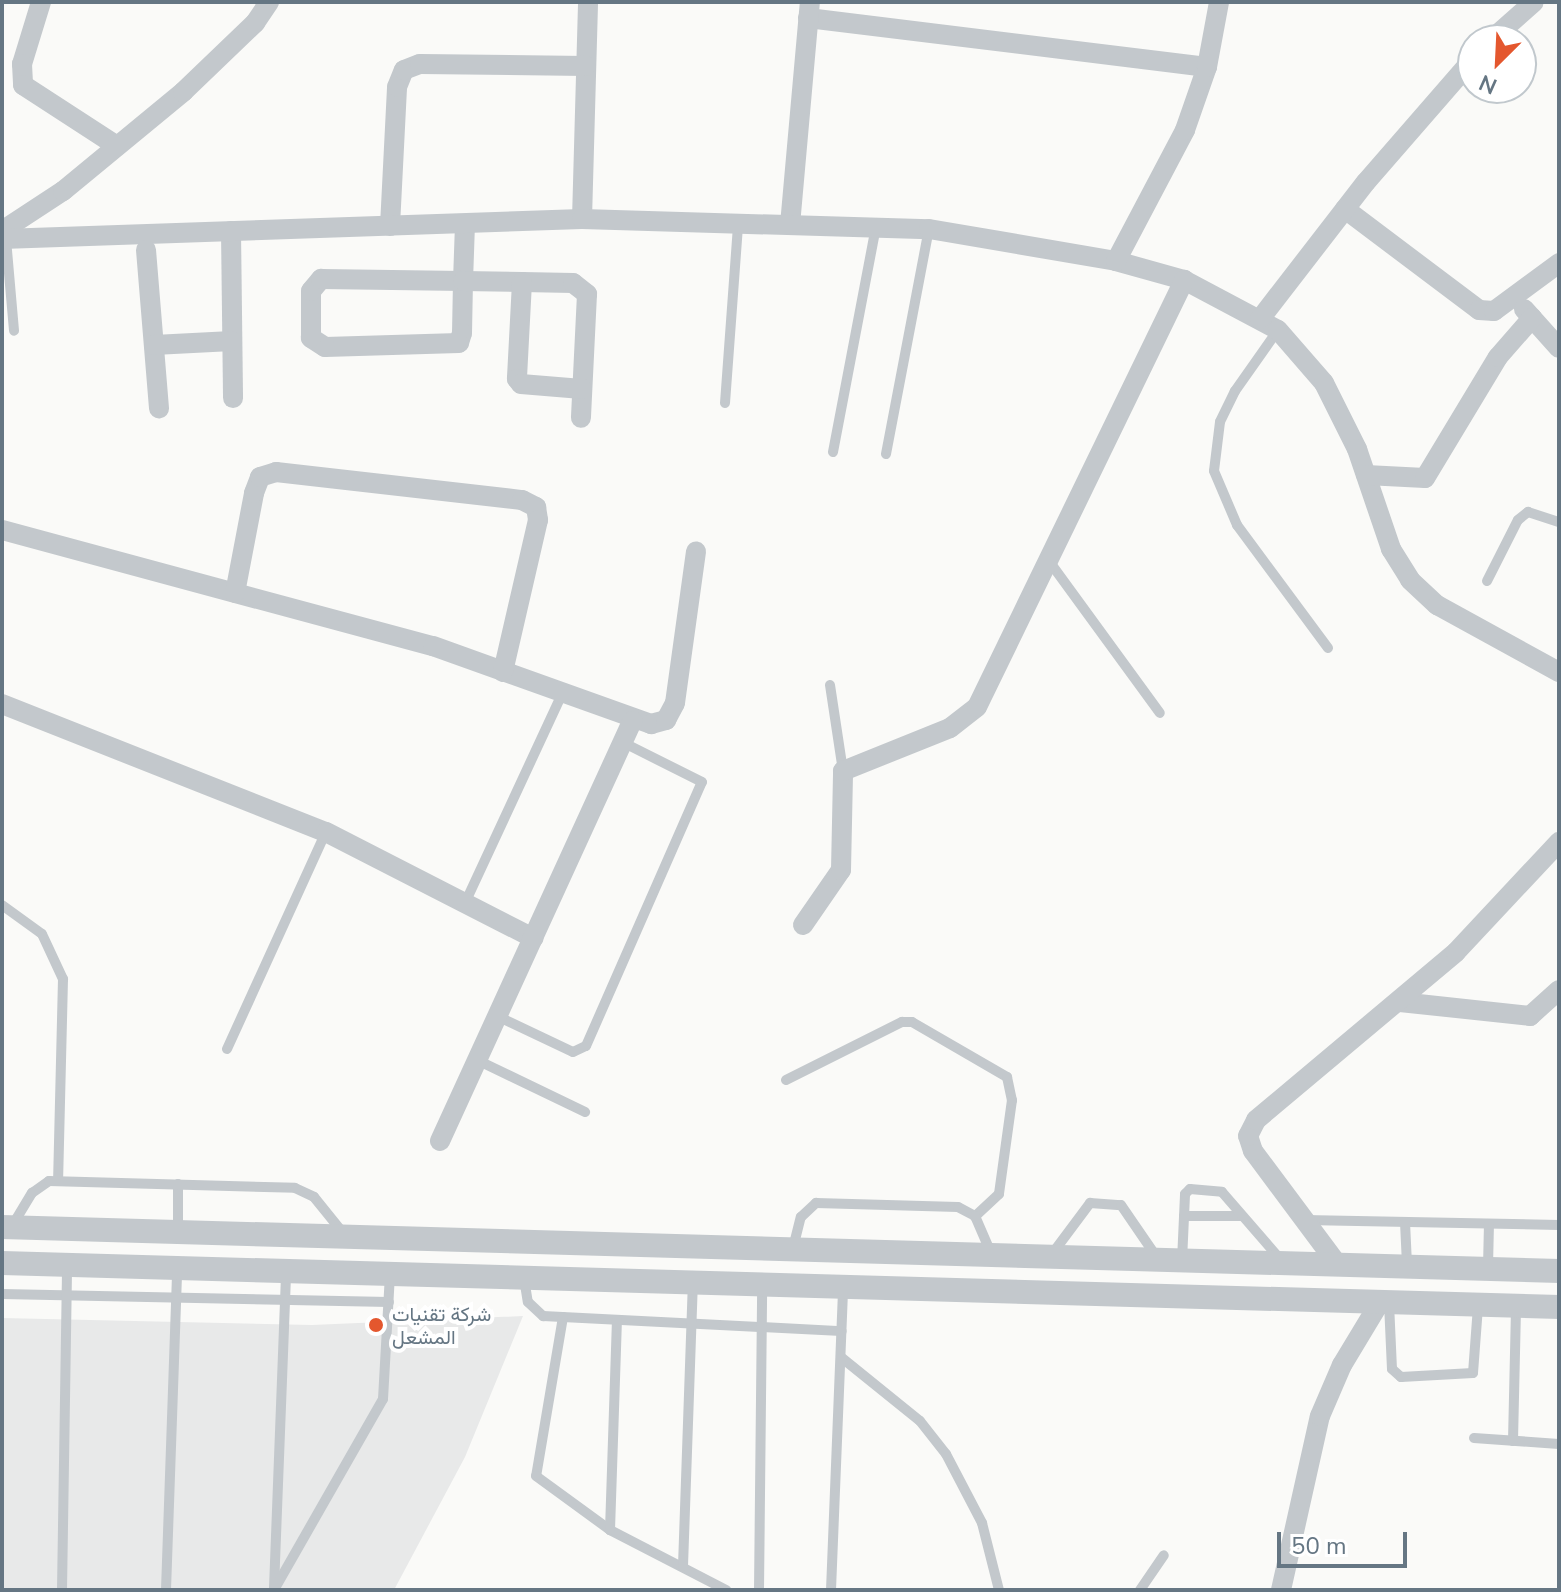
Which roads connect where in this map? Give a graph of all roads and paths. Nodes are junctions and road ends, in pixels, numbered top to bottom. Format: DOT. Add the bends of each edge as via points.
graph roads {
  1 [pos="41,2"];
  2 [pos="269,2"];
  3 [pos="588,2"];
  4 [pos="1219,2"];
  5 [pos="1534,2"];
  6 [pos="809,10"];
  7 [pos="1509,24"];
  8 [pos="586,66"];
  9 [pos="1207,67"];
  10 [pos="1457,78"];
  11 [pos="117,146"];
  12 [pos="1345,209"];
  13 [pos="582,219"];
  14 [pos="465,224"];
  15 [pos="738,224"];
  16 [pos="790,225"];
  17 [pos="390,226"];
  18 [pos="876,227"];
  19 [pos="929,229"];
  20 [pos="231,231"];
  21 [pos="3,237"];
  22 [pos="146,250"];
  23 [pos="1116,261"];
  24 [pos="1559,263"];
  25 [pos="1184,280"];
  26 [pos="463,281"];
  27 [pos="522,282"];
  28 [pos="1513,297"];
  29 [pos="1532,318"];
  30 [pos="1260,319"];
  31 [pos="1278,330"];
  32 [pos="14,331"];
  33 [pos="232,341"];
  34 [pos="154,345"];
  35 [pos="1559,348"];
  36 [pos="582,389"];
  37 [pos="233,398"];
  38 [pos="725,403"];
  39 [pos="159,408"];
  40 [pos="581,418"];
  41 [pos="833,452"];
  42 [pos="886,454"];
  43 [pos="1366,475"];
  44 [pos="1559,522"];
  45 [pos="2,530"];
  46 [pos="696,551"];
  47 [pos="1049,561"];
  48 [pos="1487,581"];
  49 [pos="235,593"];
  50 [pos="1328,648"];
  51 [pos="1559,671"];
  52 [pos="503,672"];
  53 [pos="830,685"];
  54 [pos="562,694"];
  55 [pos="2,704"];
  56 [pos="1160,713"];
  57 [pos="632,721"];
  58 [pos="622,742"];
  59 [pos="843,771"];
  60 [pos="326,832"];
  61 [pos="1559,842"];
  62 [pos="465,903"];
  63 [pos="2,905"];
  64 [pos="803,925"];
  65 [pos="533,938"];
  66 [pos="1559,990"];
  67 [pos="1400,1002"];
  68 [pos="497,1016"];
  69 [pos="227,1049"];
  70 [pos="477,1060"];
  71 [pos="786,1080"];
  72 [pos="585,1112"];
  73 [pos="440,1141"];
  74 [pos="58,1181"];
  75 [pos="178,1184"];
  76 [pos="975,1216"];
  77 [pos="1184,1216"];
  78 [pos="1242,1216"];
  79 [pos="1305,1220"];
  80 [pos="1405,1222"];
  81 [pos="1489,1224"];
  82 [pos="1559,1225"];
  83 [pos="7,1227"];
  84 [pos="178,1231"];
  85 [pos="346,1236"];
  86 [pos="793,1248"];
  87 [pos="992,1255"];
  88 [pos="1049,1257"];
  89 [pos="1170,1261"];
  90 [pos="2,1263"];
  91 [pos="1284,1264"];
  92 [pos="67,1265"];
  93 [pos="1338,1265"];
  94 [pos="177,1267"];
  95 [pos="1407,1267"];
  96 [pos="1488,1269"];
  97 [pos="286,1270"];
  98 [pos="1559,1271"];
  99 [pos="390,1273"];
  100 [pos="523,1277"];
  101 [pos="693,1281"];
  102 [pos="762,1283"];
  103 [pos="843,1285"];
  104 [pos="2,1294"];
  105 [pos="66,1294"];
  106 [pos="176,1296"];
  107 [pos="285,1299"];
  108 [pos="389,1302"];
  109 [pos="1384,1302"];
  110 [pos="1478,1305"];
  111 [pos="1517,1306"];
  112 [pos="1559,1307"];
  113 [pos="563,1317"];
  114 [pos="617,1320"];
  115 [pos="692,1323"];
  116 [pos="762,1326"];
  117 [pos="842,1331"];
  118 [pos="842,1358"];
  119 [pos="1474,1438"];
  120 [pos="1513,1441"];
  121 [pos="1559,1444"];
  122 [pos="610,1530"];
  123 [pos="1164,1555"];
  124 [pos="683,1566"];
  125 [pos="997,1588"];
  126 [pos="62,1590"];
  127 [pos="166,1590"];
  128 [pos="274,1590"];
  129 [pos="726,1590"];
  130 [pos="759,1590"];
  131 [pos="831,1590"];
  132 [pos="1140,1590"];
  133 [pos="1281,1590"];
  1 -- 11 [label="street" via="22,64 23,85"];
  2 -- 11 [label="street" via="214,62"];
  3 -- 8 [label="street"];
  4 -- 9 [label="street"];
  5 -- 7 [label="street"];
  6 -- 9 [label="street"];
  6 -- 16 [label="street"];
  8 -- 13 [label="street"];
  8 -- 17 [label="street" via="420,64 404,70 397,87"];
  9 -- 23 [label="street" via="1185,130"];
  10 -- 12 [label="street"];
  11 -- 21 [label="street"];
  12 -- 28 [label="street" via="1479,310 1494,311"];
  12 -- 30 [label="street"];
  13 -- 14 [label="street"];
  13 -- 15 [label="street"];
  14 -- 17 [label="street"];
  14 -- 26 [label="street"];
  15 -- 16 [label="street"];
  15 -- 38 [label="lane"];
  16 -- 18 [label="street"];
  17 -- 20 [label="street"];
  18 -- 19 [label="street"];
  18 -- 41 [label="lane"];
  19 -- 23 [label="street"];
  19 -- 42 [label="lane"];
  20 -- 21 [label="street"];
  20 -- 33 [label="street"];
  21 -- 32 [label="lane"];
  22 -- 34 [label="street"];
  23 -- 25 [label="street"];
  24 -- 28 [label="street"];
  25 -- 30 [label="street"];
  25 -- 47 [label="street"];
  26 -- 26 [label="street" via="459,343 325,347 311,338 311,291 321,279"];
  26 -- 27 [label="street"];
  27 -- 36 [label="street" via="583,286"];
  27 -- 36 [label="street" via="517,379 521,384"];
  28 -- 29 [label="street"];
  29 -- 35 [label="street"];
  29 -- 43 [label="street" via="1498,357 1425,478"];
  30 -- 31 [label="street"];
  31 -- 43 [label="street" via="1324,383"];
  31 -- 50 [label="lane" via="1220,422 1214,471 1237,525"];
  33 -- 34 [label="street"];
  33 -- 37 [label="street"];
  34 -- 39 [label="street"];
  36 -- 40 [label="street"];
  43 -- 51 [label="street" via="1391,549 1410,580 1437,605"];
  44 -- 48 [label="lane" via="1528,512 1518,520"];
  45 -- 49 [label="street"];
  46 -- 57 [label="street" via="675,703 666,720"];
  47 -- 56 [label="lane"];
  47 -- 59 [label="street" via="977,707 950,728"];
  49 -- 52 [label="street" via="433,646"];
  49 -- 52 [label="street" via="260,477 276,472 522,500 536,507 538,520"];
  52 -- 54 [label="street"];
  53 -- 59 [label="lane"];
  54 -- 57 [label="street"];
  54 -- 62 [label="lane"];
  55 -- 60 [label="street"];
  57 -- 58 [label="street"];
  58 -- 65 [label="street"];
  58 -- 68 [label="lane" via="702,782 593,1032 586,1046 573,1052"];
  59 -- 64 [label="street" via="841,870"];
  60 -- 62 [label="street"];
  60 -- 69 [label="lane"];
  61 -- 67 [label="street" via="1456,952"];
  62 -- 65 [label="street"];
  63 -- 74 [label="lane" via="42,934 63,979"];
  65 -- 68 [label="street"];
  66 -- 67 [label="street" via="1530,1016"];
  67 -- 79 [label="street" via="1256,1120 1248,1136"];
  68 -- 70 [label="street"];
  70 -- 72 [label="lane"];
  70 -- 73 [label="street"];
  71 -- 76 [label="lane" via="902,1022 912,1022 1007,1077 1012,1100 999,1194"];
  74 -- 75 [label="lane"];
  74 -- 83 [label="lane" via="39,1185"];
  75 -- 84 [label="lane"];
  75 -- 85 [label="lane" via="305,1190"];
  76 -- 86 [label="lane" via="958,1207 816,1203 801,1217"];
  76 -- 87 [label="lane"];
  77 -- 78 [label="lane"];
  77 -- 78 [label="lane" via="1185,1194 1203,1189 1222,1192"];
  77 -- 89 [label="lane"];
  78 -- 91 [label="lane"];
  79 -- 80 [label="lane"];
  79 -- 93 [label="street"];
  80 -- 81 [label="lane"];
  80 -- 95 [label="lane"];
  81 -- 82 [label="lane"];
  81 -- 96 [label="lane"];
  83 -- 84 [label="street"];
  84 -- 85 [label="street"];
  85 -- 86 [label="street"];
  86 -- 87 [label="street"];
  87 -- 88 [label="street"];
  88 -- 89 [label="street"];
  88 -- 89 [label="lane" via="1090,1203 1126,1209"];
  89 -- 91 [label="street"];
  90 -- 92 [label="street"];
  91 -- 93 [label="street"];
  92 -- 94 [label="street"];
  92 -- 105 [label="lane"];
  93 -- 95 [label="street"];
  94 -- 97 [label="street"];
  94 -- 106 [label="lane"];
  95 -- 96 [label="street"];
  96 -- 98 [label="street"];
  97 -- 99 [label="street"];
  97 -- 107 [label="lane"];
  99 -- 100 [label="street"];
  99 -- 108 [label="lane"];
  100 -- 101 [label="street"];
  100 -- 113 [label="lane" via="533,1311"];
  101 -- 102 [label="street"];
  101 -- 115 [label="lane"];
  102 -- 103 [label="street"];
  102 -- 116 [label="lane"];
  103 -- 109 [label="street"];
  103 -- 117 [label="lane"];
  104 -- 105 [label="lane"];
  105 -- 106 [label="lane"];
  105 -- 126 [label="lane"];
  106 -- 107 [label="lane"];
  106 -- 127 [label="lane"];
  107 -- 108 [label="lane"];
  107 -- 128 [label="lane"];
  108 -- 128 [label="lane" via="383,1399"];
  109 -- 110 [label="street"];
  109 -- 110 [label="lane" via="1392,1369 1401,1377 1473,1373"];
  109 -- 133 [label="street" via="1342,1365 1320,1416"];
  110 -- 111 [label="street"];
  111 -- 112 [label="street"];
  111 -- 120 [label="lane"];
  113 -- 114 [label="lane"];
  113 -- 122 [label="lane" via="536,1476"];
  114 -- 115 [label="lane"];
  114 -- 122 [label="lane"];
  115 -- 116 [label="lane"];
  115 -- 124 [label="lane"];
  116 -- 117 [label="lane"];
  116 -- 130 [label="lane"];
  117 -- 118 [label="lane"];
  118 -- 125 [label="lane" via="920,1421 946,1454 982,1523"];
  118 -- 131 [label="lane"];
  119 -- 120 [label="lane"];
  120 -- 121 [label="lane"];
  122 -- 124 [label="lane"];
  123 -- 132 [label="lane"];
  124 -- 129 [label="lane"];
}
